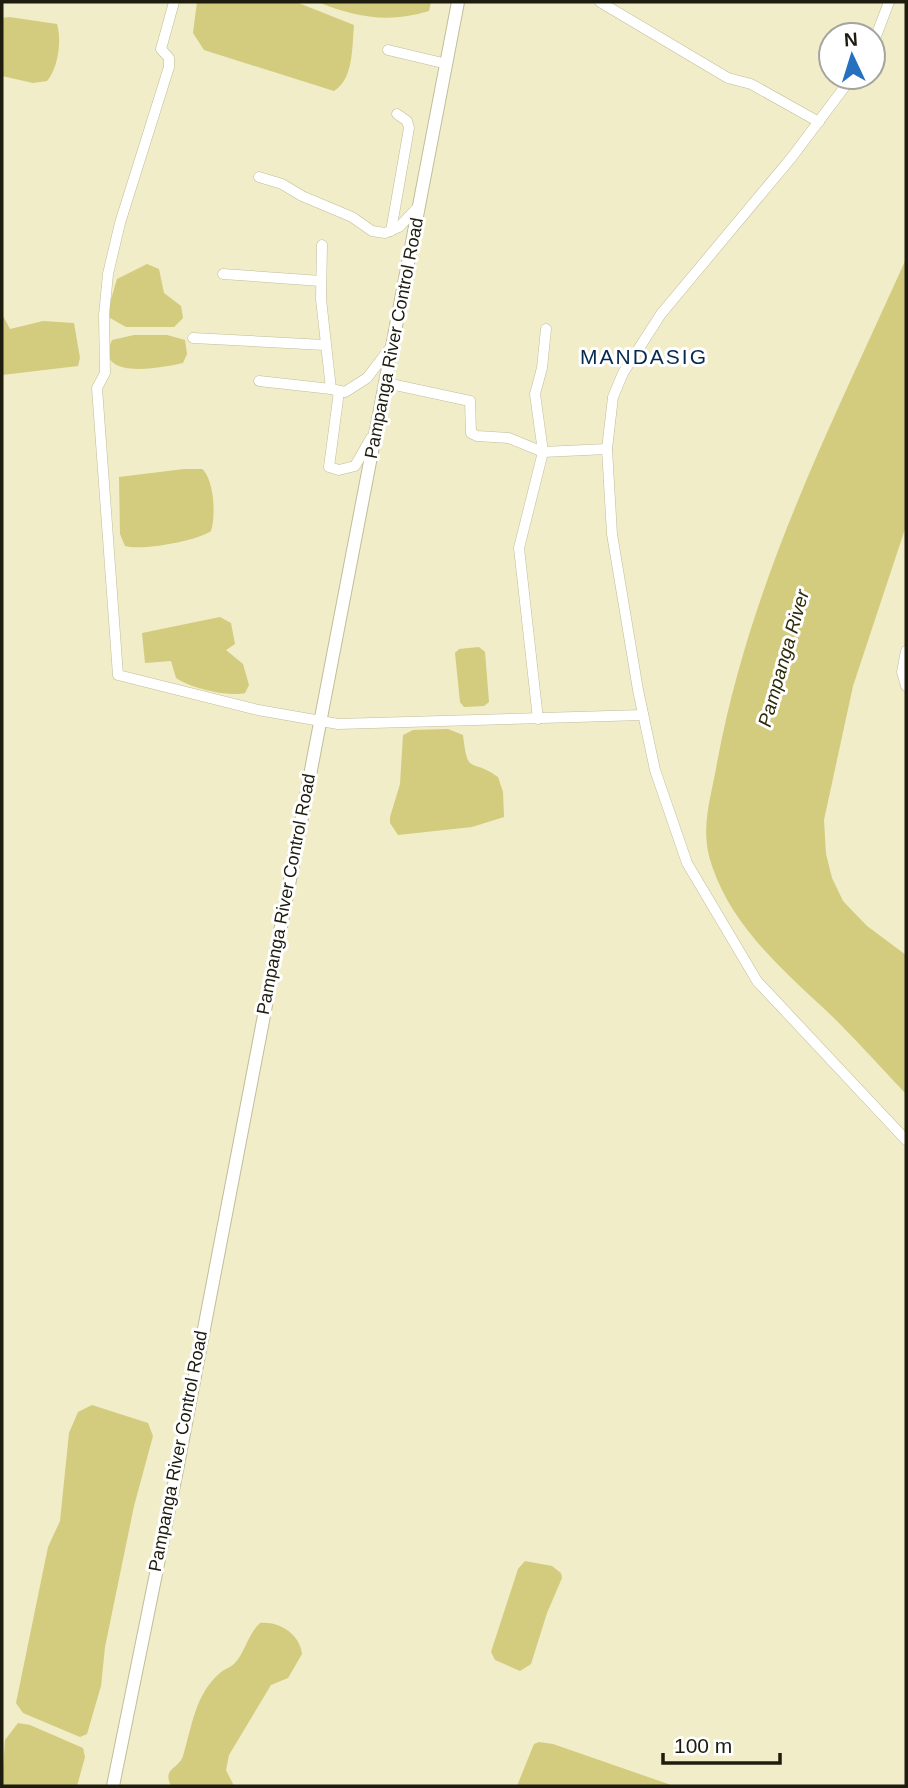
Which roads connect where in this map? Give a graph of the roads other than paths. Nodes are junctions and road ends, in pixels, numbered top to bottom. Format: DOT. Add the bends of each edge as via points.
graph roads {
  1 [pos="174,2"];
  2 [pos="458,2"];
  3 [pos="600,2"];
  4 [pos="889,2"];
  5 [pos="882,21"];
  6 [pos="388,50"];
  7 [pos="447,64"];
  8 [pos="842,91"];
  9 [pos="397,114"];
  10 [pos="819,121"];
  11 [pos="259,177"];
  12 [pos="419,206"];
  13 [pos="391,231"];
  14 [pos="322,245"];
  15 [pos="223,274"];
  16 [pos="321,281"];
  17 [pos="546,329"];
  18 [pos="193,338"];
  19 [pos="324,345"];
  20 [pos="393,345"];
  21 [pos="259,382"];
  22 [pos="386,383"];
  23 [pos="335,390"];
  24 [pos="376,428"];
  25 [pos="607,449"];
  26 [pos="543,452"];
  27 [pos="906,651"];
  28 [pos="906,687"];
  29 [pos="643,715"];
  30 [pos="538,719"];
  31 [pos="319,721"];
  32 [pos="906,1140"];
  33 [pos="113,1786"];
  1 -- 31 [label="street" via="161,49 169,58 169,67 108,274 105,373 97,388 118,675"];
  2 -- 7 [label="main road, Pampanga River Control Road"];
  3 -- 10 [label="street" via="728,78 751,84"];
  4 -- 5 [label="street"];
  6 -- 7 [label="street"];
  7 -- 12 [label="main road, Pampanga River Control Road"];
  8 -- 10 [label="street"];
  9 -- 13 [label="street" via="409,128"];
  10 -- 25 [label="street" via="661,314 613,397"];
  11 -- 13 [label="street" via="352,217 365,229"];
  12 -- 13 [label="street"];
  12 -- 20 [label="main road, Pampanga River Control Road"];
  14 -- 16 [label="street"];
  15 -- 16 [label="street"];
  16 -- 19 [label="street"];
  17 -- 26 [label="street" via="535,394"];
  18 -- 19 [label="street"];
  19 -- 23 [label="street"];
  20 -- 22 [label="main road, Pampanga River Control Road"];
  20 -- 23 [label="street" via="360,384 345,392"];
  21 -- 23 [label="street"];
  22 -- 24 [label="main road, Pampanga River Control Road"];
  22 -- 26 [label="street" via="470,401 471,433 509,438"];
  23 -- 24 [label="street" via="329,467 339,470 358,463"];
  24 -- 31 [label="main road, Pampanga River Control Road"];
  25 -- 26 [label="street"];
  25 -- 29 [label="street" via="612,534"];
  26 -- 30 [label="street" via="519,548"];
  27 -- 28 [label="street" via="902,672"];
  29 -- 30 [label="street"];
  29 -- 32 [label="street" via="655,770 687,863 748,969"];
  30 -- 31 [label="street" via="354,725"];
  31 -- 33 [label="main road, Pampanga River Control Road"];
}
